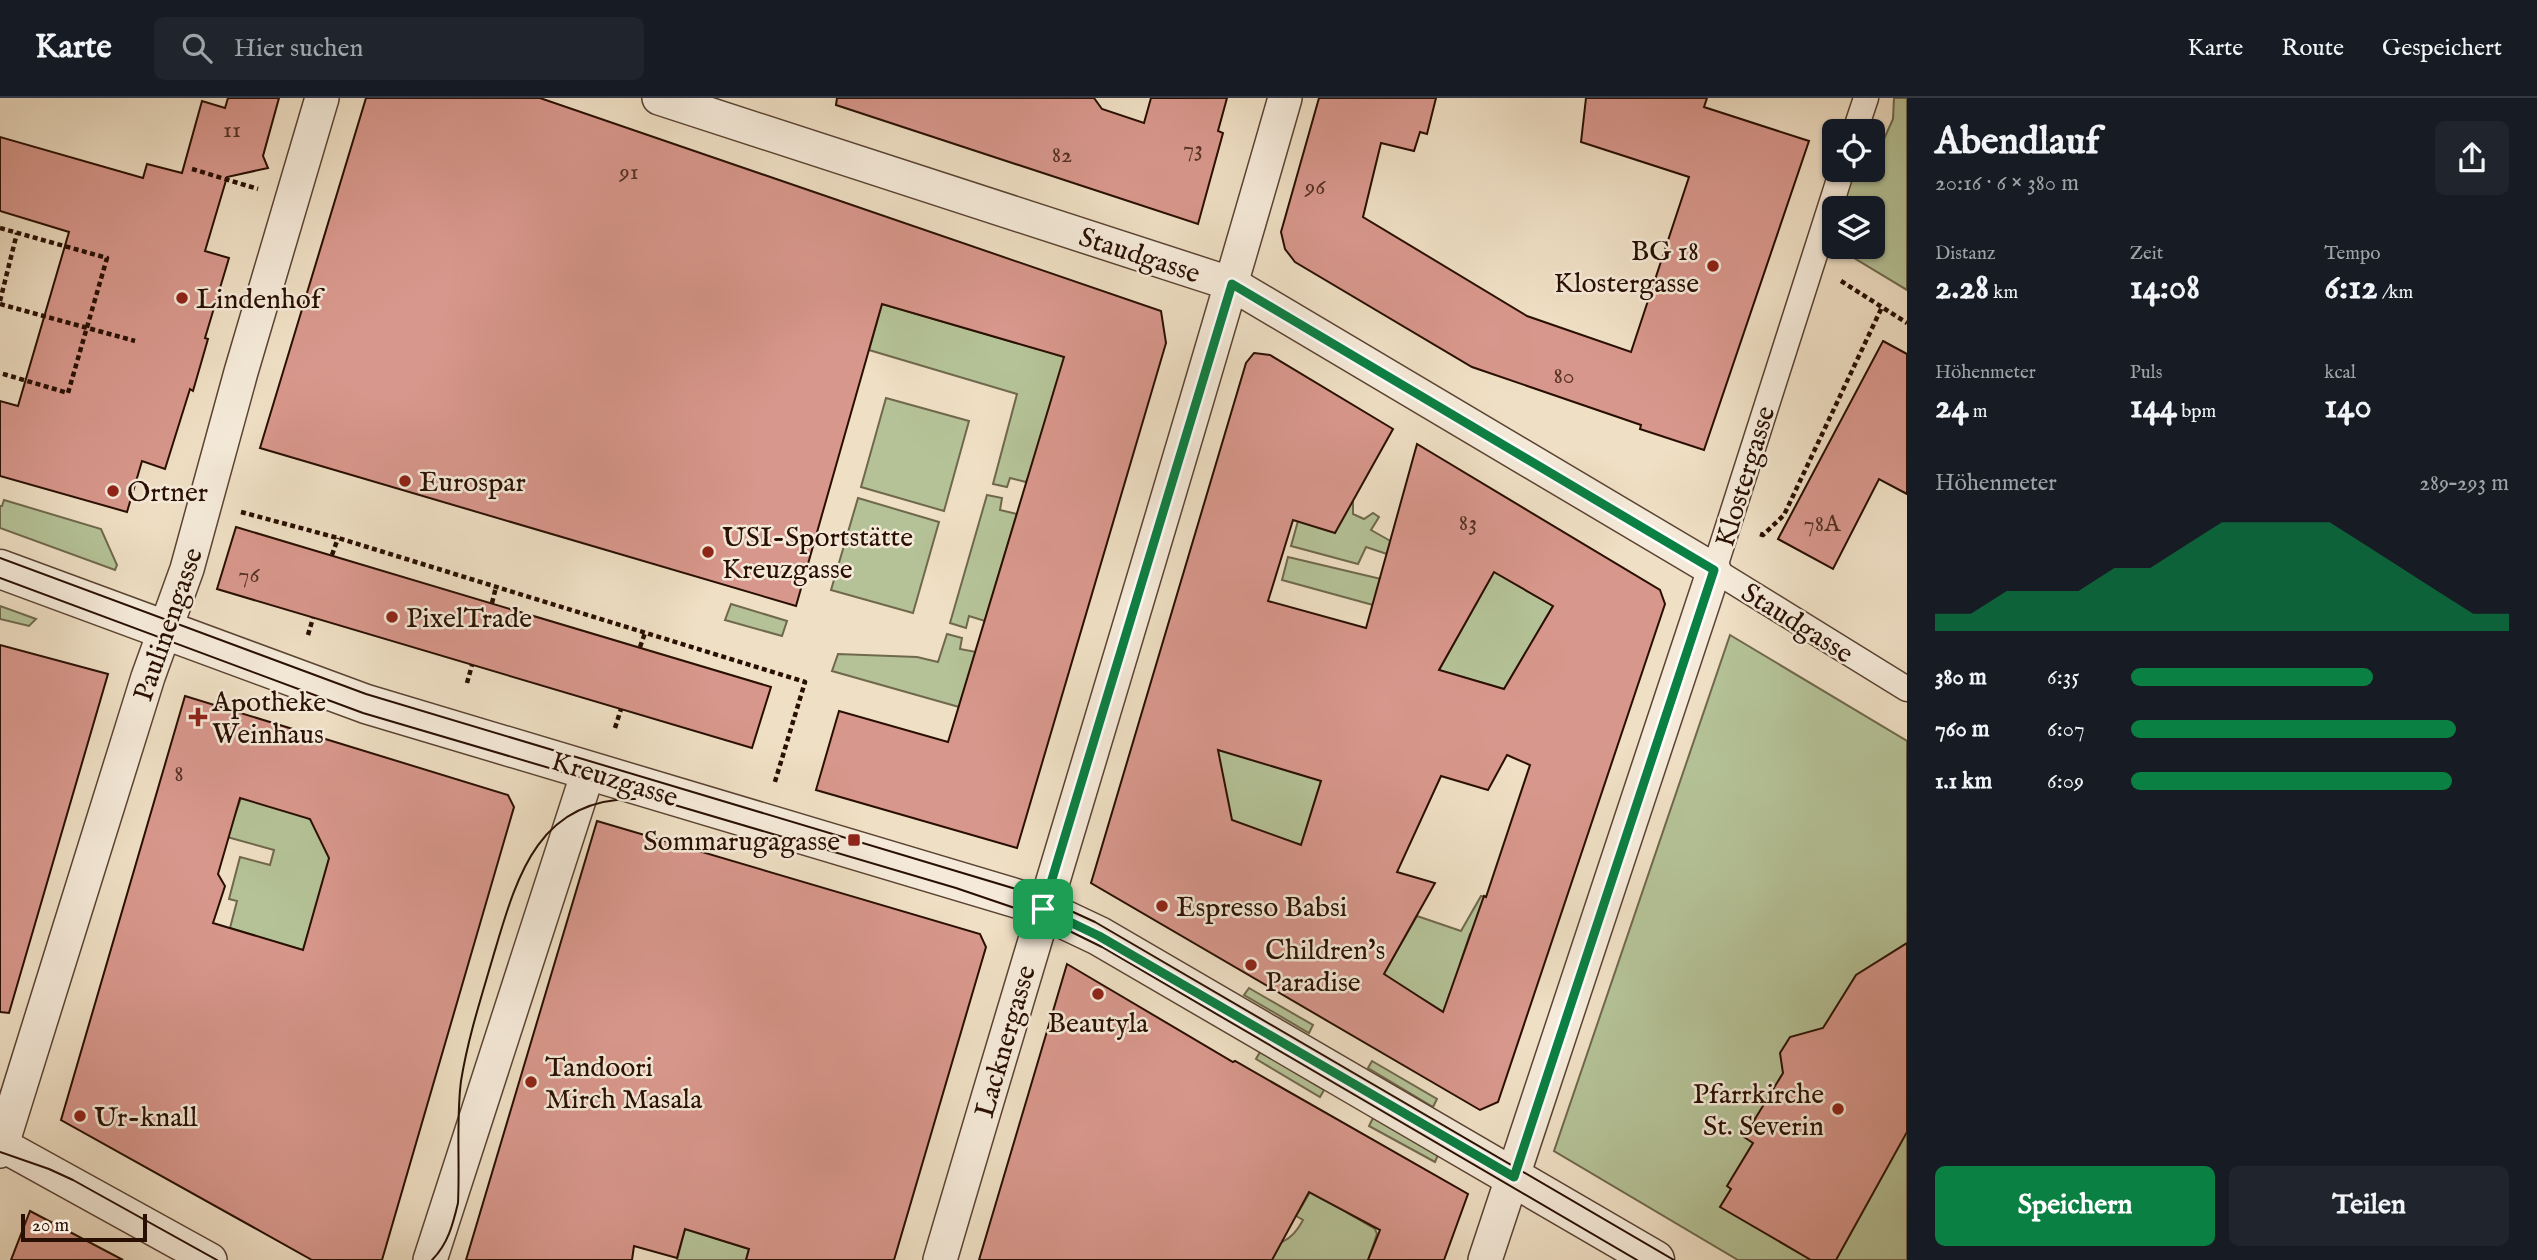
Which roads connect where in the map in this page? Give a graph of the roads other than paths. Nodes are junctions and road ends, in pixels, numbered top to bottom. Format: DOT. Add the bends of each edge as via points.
graph roads {
  1 [pos="322,98"];
  2 [pos="659,98"];
  3 [pos="1285,98"];
  4 [pos="1866,98"];
  5 [pos="1859,119"];
  6 [pos="1838,182"];
  7 [pos="1232,284"];
  8 [pos="0,569"];
  9 [pos="1714,570"];
  10 [pos="166,628"];
  11 [pos="1907,689"];
  12 [pos="589,769"];
  13 [pos="1043,909"];
  14 [pos="0,1147"];
  15 [pos="1514,1177"];
  16 [pos="210,1260"];
  17 [pos="429,1260"];
  18 [pos="940,1260"];
  19 [pos="1485,1260"];
  20 [pos="1655,1260"];
  1 -- 10 [label="street, Paulinengasse"];
  2 -- 7 [label="street, Staudgasse"];
  3 -- 7 [label="street, Lacknergasse"];
  4 -- 5 [label="street"];
  6 -- 9 [label="street, Klostergasse"];
  7 -- 9 [label="street, Staudgasse"];
  7 -- 13 [label="street, Lacknergasse"];
  8 -- 10 [label="street, Kreuzgasse"];
  9 -- 11 [label="street, Staudgasse"];
  9 -- 15 [label="street, Klostergasse"];
  10 -- 12 [label="street, Kreuzgasse" via="366,704"];
  10 -- 14 [label="street, Paulinengasse"];
  12 -- 13 [label="street, Kreuzgasse"];
  12 -- 17 [label="street"];
  13 -- 15 [label="street, Kreuzgasse" via="1099,936"];
  13 -- 18 [label="street, Lacknergasse"];
  14 -- 16 [label="street"];
  15 -- 19 [label="street, Klostergasse"];
  15 -- 20 [label="street, Kreuzgasse"];
}
